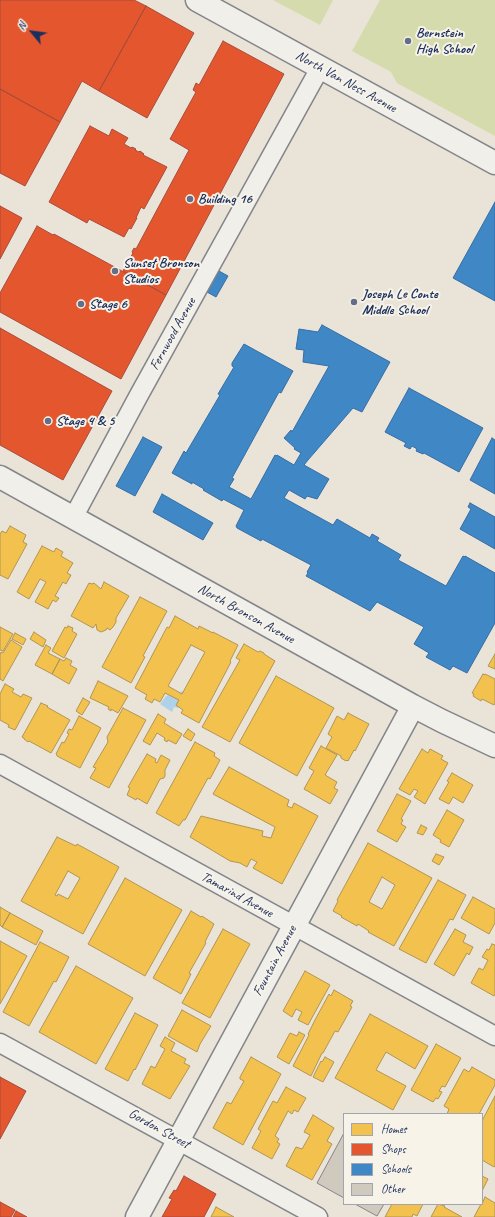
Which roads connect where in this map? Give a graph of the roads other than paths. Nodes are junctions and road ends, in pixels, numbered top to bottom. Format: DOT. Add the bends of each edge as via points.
graph roads {
  1 [pos="196,0"];
  2 [pos="320,68"];
  3 [pos="495,163"];
  4 [pos="0,478"];
  5 [pos="73,518"];
  6 [pos="413,706"];
  7 [pos="495,746"];
  8 [pos="0,764"];
  9 [pos="294,926"];
  10 [pos="495,1036"];
  11 [pos="0,1043"];
  12 [pos="179,1140"];
  13 [pos="137,1217"];
  14 [pos="318,1217"];
  1 -- 2 [label="street, North Van Ness Avenue"];
  2 -- 3 [label="street, North Van Ness Avenue"];
  2 -- 5 [label="street, Fernwood Avenue"];
  4 -- 5 [label="street, North Bronson Avenue"];
  5 -- 6 [label="street, North Bronson Avenue"];
  6 -- 7 [label="street, North Bronson Avenue"];
  6 -- 9 [label="street, Fountain Avenue"];
  8 -- 9 [label="street, Tamarind Avenue"];
  9 -- 10 [label="street, Tamarind Avenue"];
  9 -- 12 [label="street, Fountain Avenue"];
  11 -- 12 [label="street, Gordon Street"];
  12 -- 13 [label="street, Fountain Avenue"];
  12 -- 14 [label="street, Gordon Street"];
}
